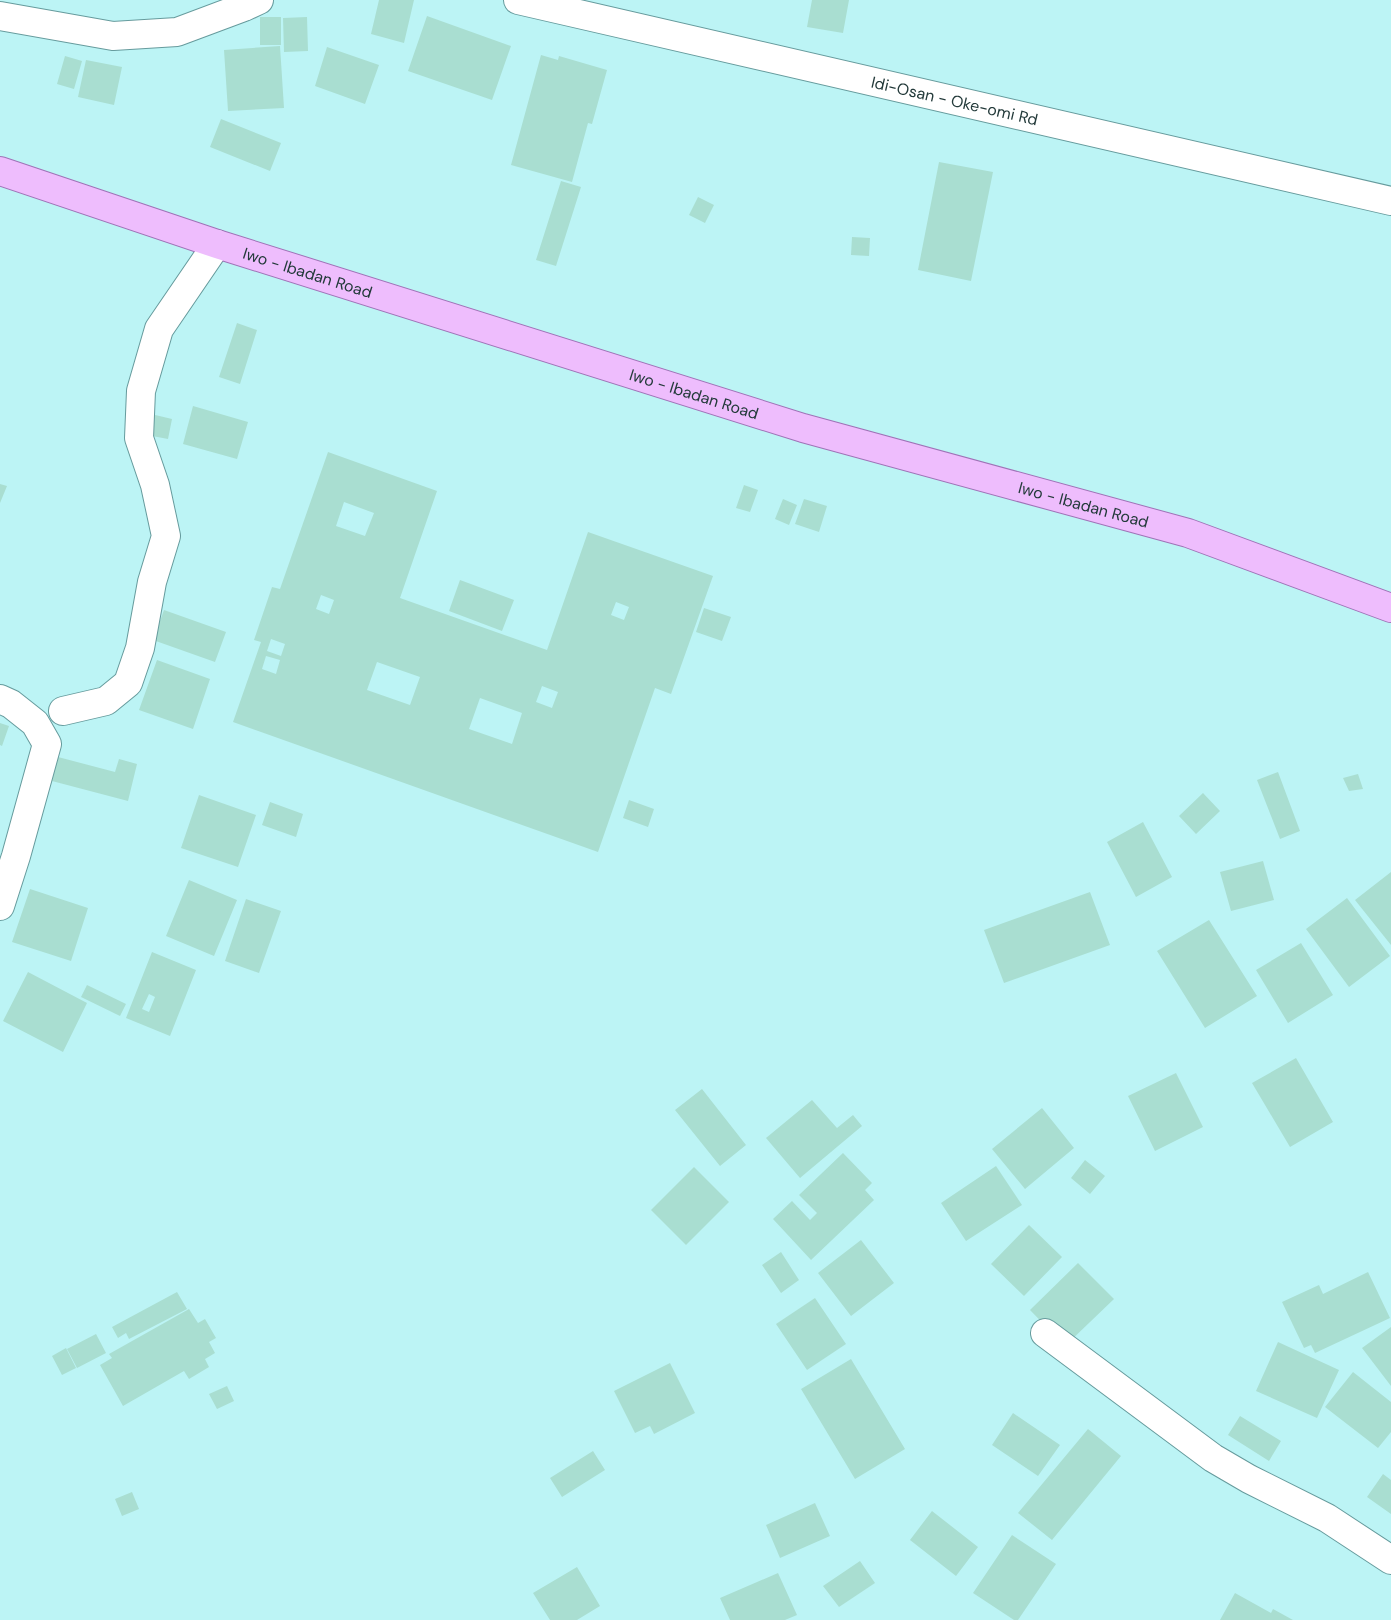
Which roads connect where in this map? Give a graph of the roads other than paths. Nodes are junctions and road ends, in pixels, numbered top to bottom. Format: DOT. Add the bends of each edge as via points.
graph roads {
  1 [pos="258,0"];
  2 [pos="518,0"];
  3 [pos="0,16"];
  4 [pos="0,171"];
  5 [pos="1391,201"];
  6 [pos="217,244"];
  7 [pos="1391,608"];
  8 [pos="0,699"];
  9 [pos="63,711"];
  10 [pos="0,906"];
  11 [pos="1045,1333"];
  12 [pos="1391,1560"];
  1 -- 3 [label="street" via="177,32 113,36"];
  2 -- 5 [label="street, Idi-Osan - Oke-omi Rd"];
  4 -- 6 [label="main road, Iwo - Ibadan Road"];
  6 -- 7 [label="main road, Iwo - Ibadan Road" via="803,428 1188,533"];
  6 -- 9 [label="street" via="158,329 141,391 139,438 155,485 166,536 152,582 140,648 128,683 106,701"];
  8 -- 10 [label="street" via="35,723 47,744"];
  11 -- 12 [label="street" via="1213,1458 1327,1518"];
}
